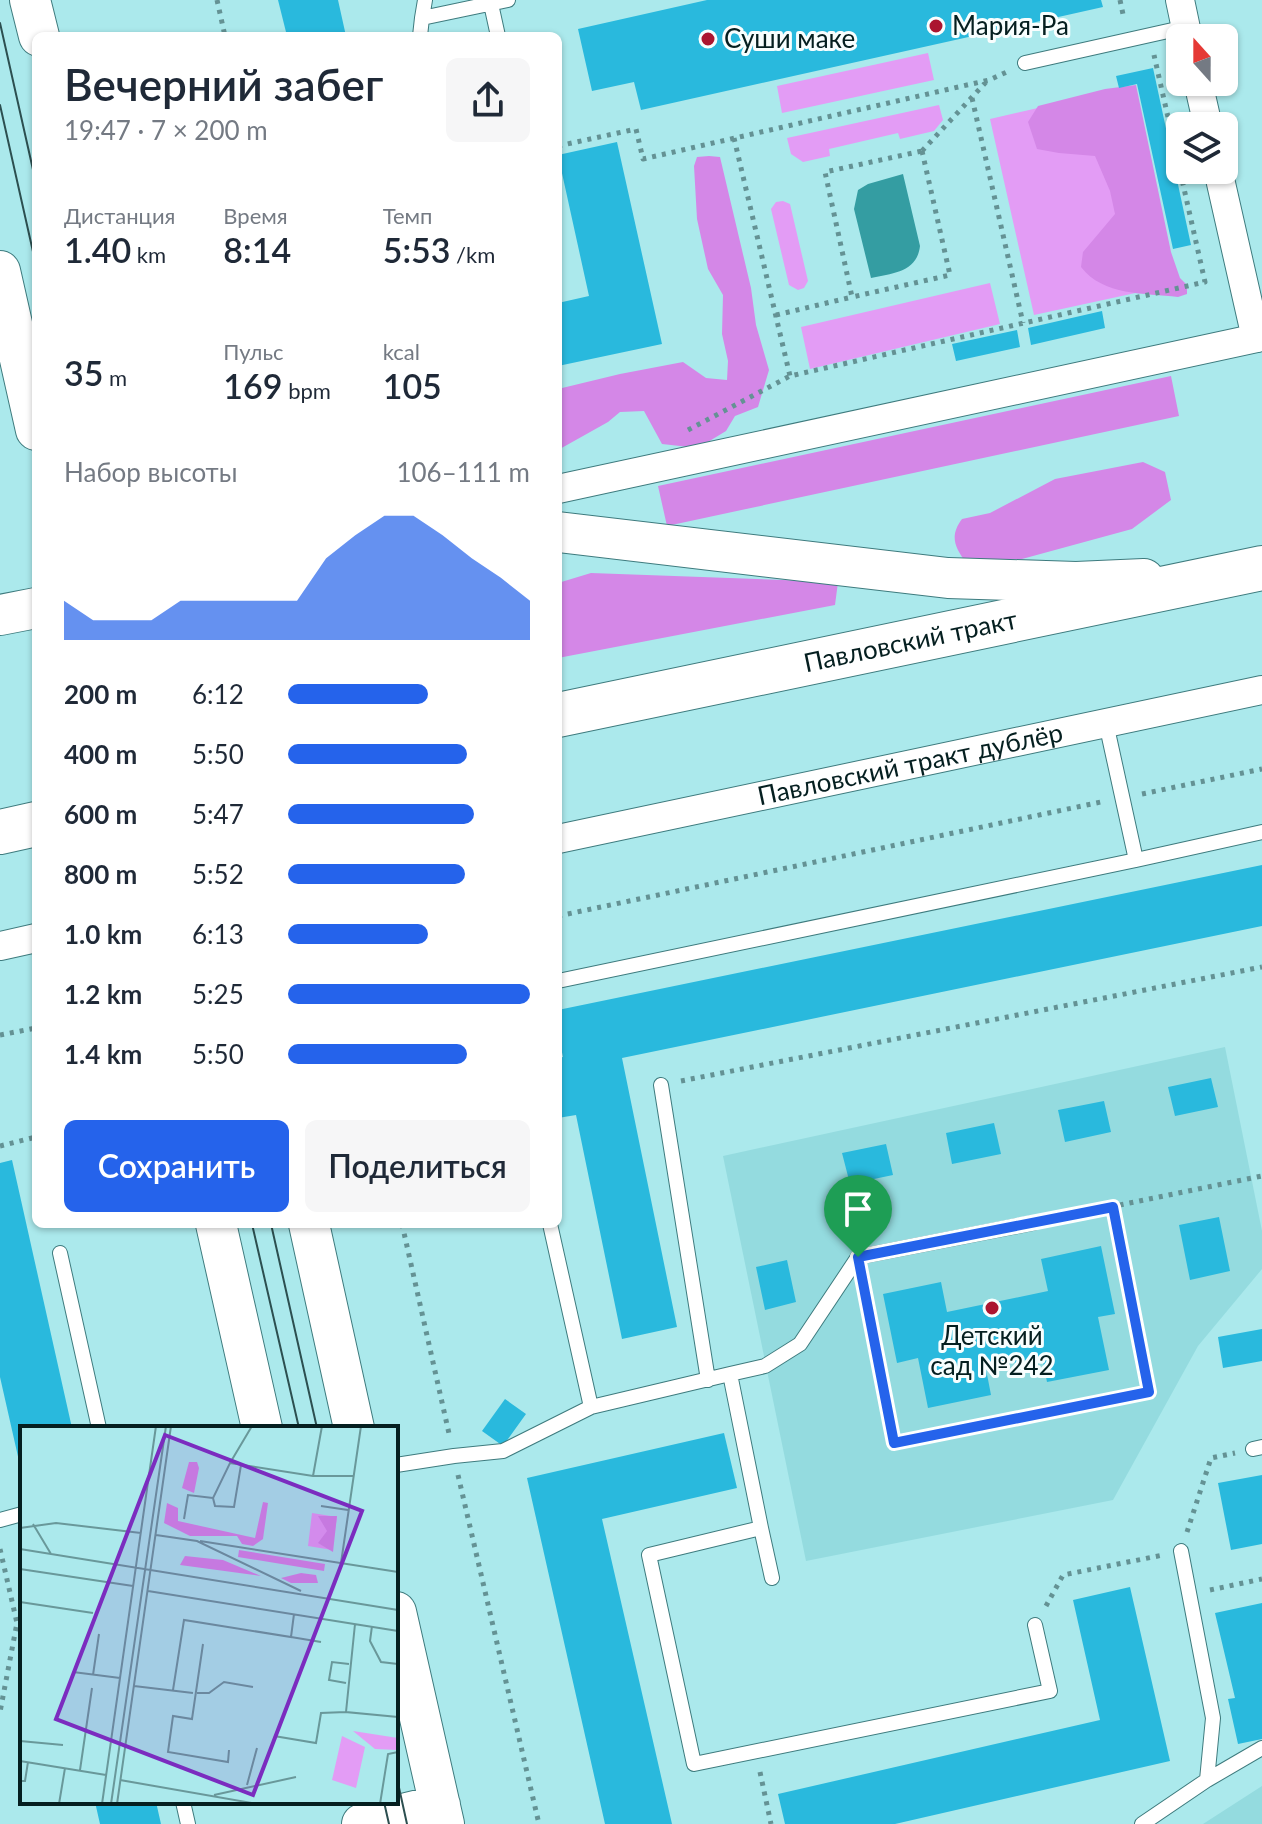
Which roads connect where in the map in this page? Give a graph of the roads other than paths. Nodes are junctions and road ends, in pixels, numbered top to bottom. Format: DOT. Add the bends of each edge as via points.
graph roads {
  1 [pos="30,0"];
  2 [pos="425,0"];
  3 [pos="508,0"];
  4 [pos="491,4"];
  5 [pos="422,18"];
  6 [pos="1185,22"];
  7 [pos="38,32"];
  8 [pos="420,32"];
  9 [pos="497,32"];
  10 [pos="1025,63"];
  11 [pos="1221,184"];
  12 [pos="0,271"];
  13 [pos="1259,338"];
  14 [pos="32,412"];
  15 [pos="562,488"];
  16 [pos="562,532"];
  17 [pos="1245,572"];
  18 [pos="32,609"];
  19 [pos="0,615"];
  20 [pos="1262,690"];
  21 [pos="562,714"];
  22 [pos="1106,723"];
  23 [pos="32,825"];
  24 [pos="0,832"];
  25 [pos="1262,832"];
  26 [pos="562,838"];
  27 [pos="1136,860"];
  28 [pos="32,939"];
  29 [pos="0,946"];
  30 [pos="562,980"];
  31 [pos="661,1085"];
  32 [pos="1033,1223"];
  33 [pos="217,1228"];
  34 [pos="310,1228"];
  35 [pos="551,1228"];
  36 [pos="60,1253"];
  37 [pos="730,1374"];
  38 [pos="708,1380"];
  39 [pos="591,1407"];
  40 [pos="99,1426"];
  41 [pos="262,1426"];
  42 [pos="354,1426"];
  43 [pos="398,1465"];
  44 [pos="20,1515"];
  45 [pos="0,1520"];
  46 [pos="761,1528"];
  47 [pos="1181,1551"];
  48 [pos="772,1578"];
  49 [pos="398,1621"];
  50 [pos="1035,1625"];
  51 [pos="1262,1748"];
  52 [pos="1207,1780"];
  53 [pos="183,1804"];
  54 [pos="347,1804"];
  55 [pos="442,1815"];
  56 [pos="188,1824"];
  57 [pos="352,1824"];
  58 [pos="362,1824"];
  59 [pos="1142,1824"];
  1 -- 7 [label="main road"];
  2 -- 5 [label="lane"];
  3 -- 4 [label="lane"];
  4 -- 5 [label="lane"];
  4 -- 9 [label="lane"];
  5 -- 8 [label="lane"];
  6 -- 10 [label="lane"];
  11 -- 13 [label="street"];
  12 -- 14 [label="main road"];
  13 -- 15 [label="street"];
  16 -- 17 [label="main road" via="948,578 1076,582"];
  17 -- 21 [label="main road, Павловский тракт"];
  18 -- 19 [label="main road"];
  20 -- 22 [label="street, Павловский тракт дублёр"];
  22 -- 26 [label="street, Павловский тракт дублёр"];
  22 -- 27 [label="lane"];
  23 -- 24 [label="main road"];
  25 -- 27 [label="lane"];
  27 -- 30 [label="lane"];
  28 -- 29 [label="street"];
  31 -- 38 [label="lane"];
  32 -- 37 [label="lane" via="858,1257 800,1344 765,1366"];
  33 -- 41 [label="main road"];
  34 -- 42 [label="main road"];
  35 -- 39 [label="lane"];
  36 -- 40 [label="lane"];
  37 -- 38 [label="lane"];
  37 -- 46 [label="lane"];
  38 -- 39 [label="lane"];
  39 -- 43 [label="lane" via="503,1451"];
  44 -- 45 [label="lane"];
  46 -- 48 [label="lane"];
  46 -- 50 [label="lane" via="649,1555 694,1764 1050,1691"];
  47 -- 52 [label="lane" via="1213,1718"];
  49 -- 55 [label="main road"];
  51 -- 52 [label="lane"];
  52 -- 59 [label="lane"];
  53 -- 56 [label="lane"];
  54 -- 57 [label="main road"];
  55 -- 58 [label="main road"];
}
